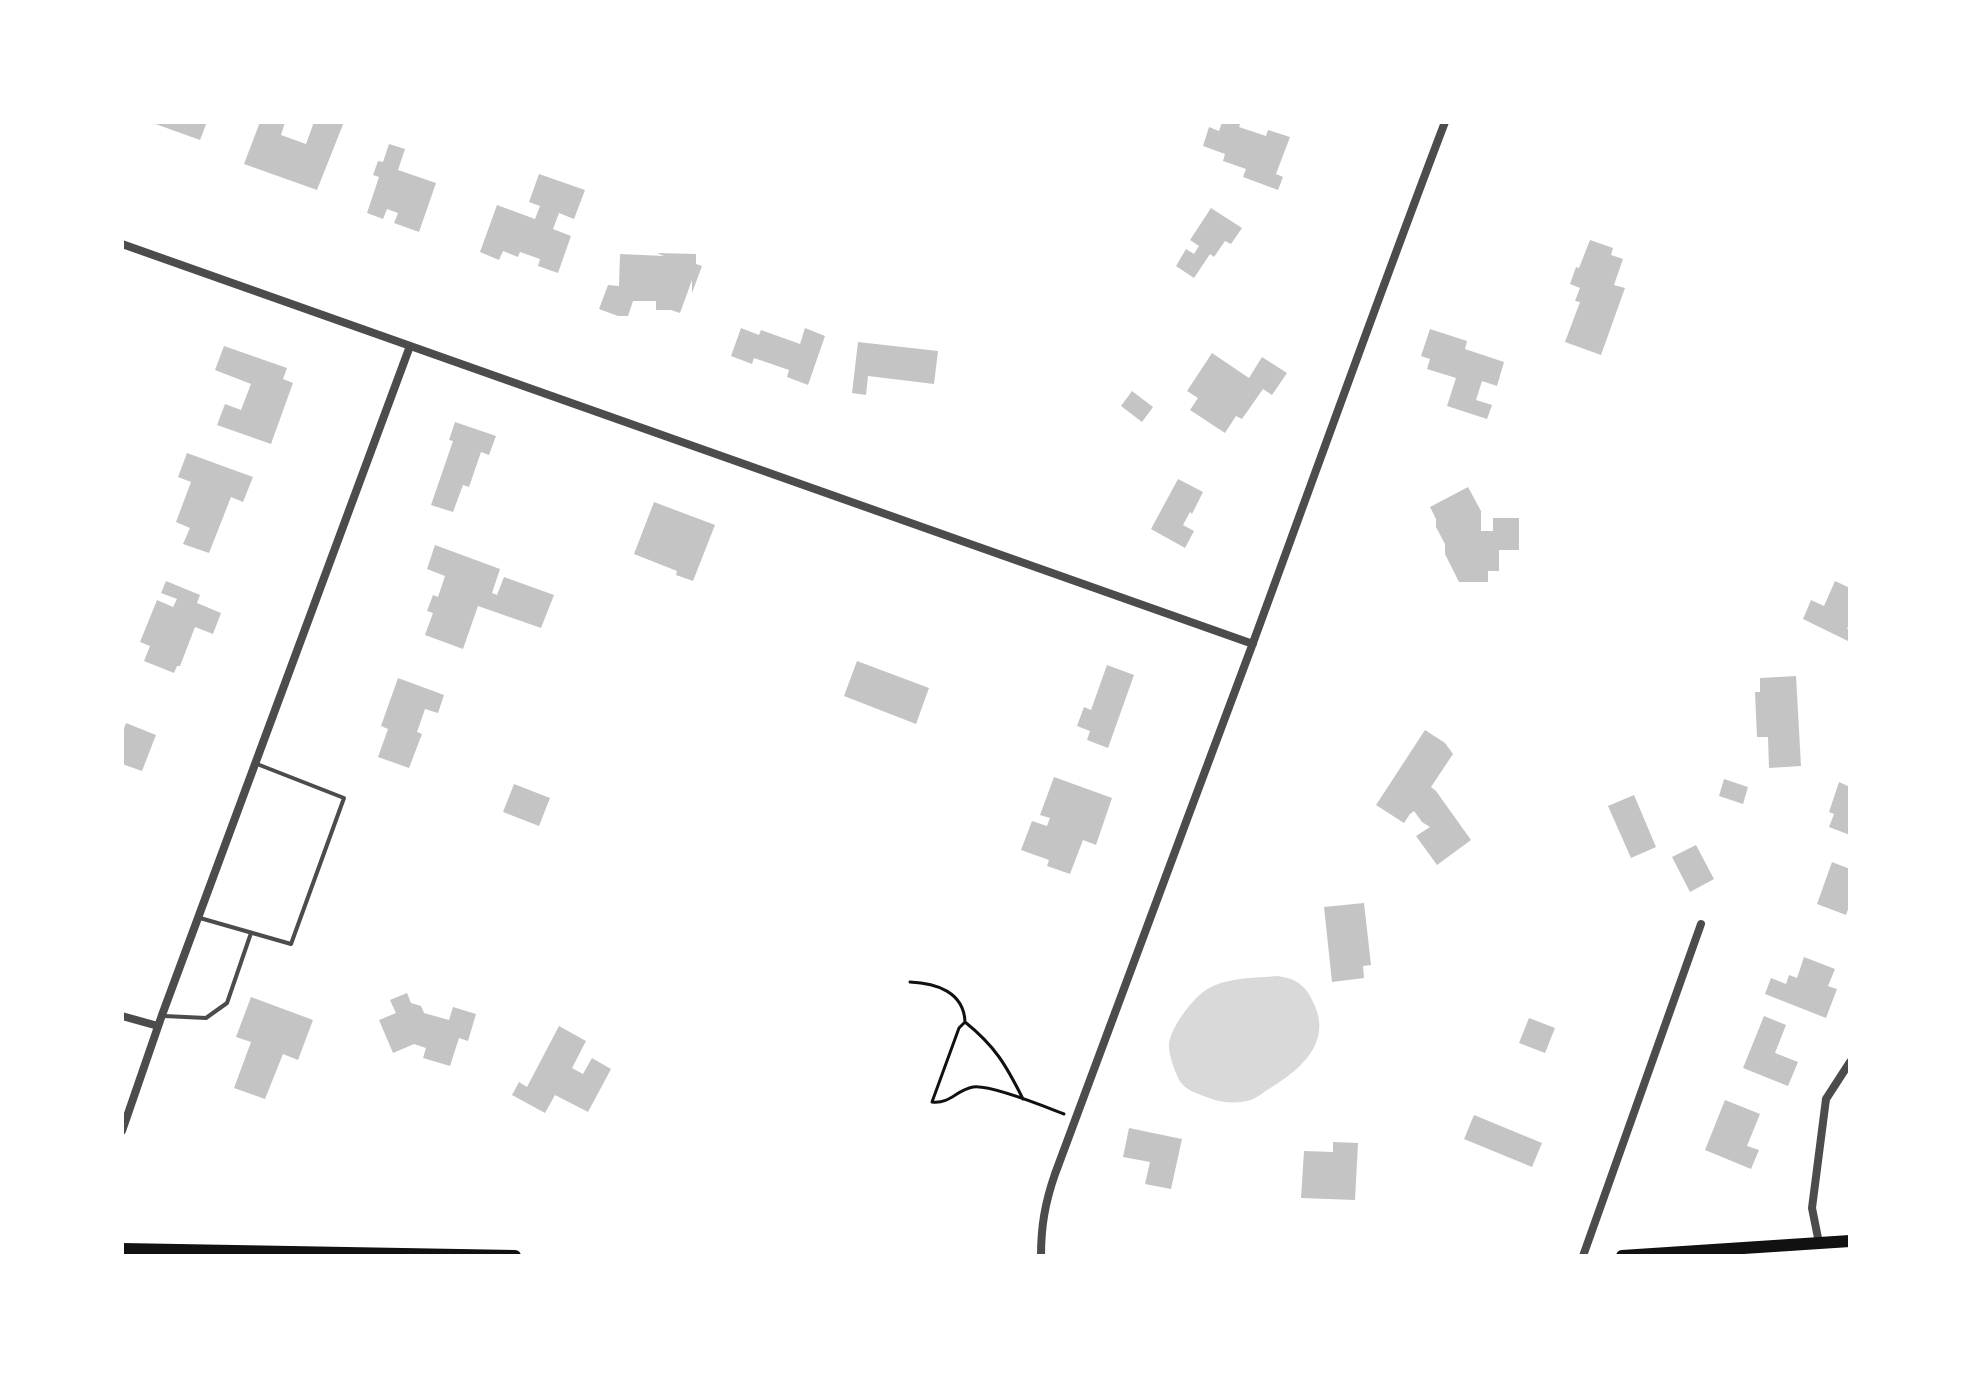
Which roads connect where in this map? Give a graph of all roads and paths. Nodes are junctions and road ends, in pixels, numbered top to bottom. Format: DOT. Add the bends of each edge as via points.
graph roads {
  1 [pos="1445,122"];
  2 [pos="122,244"];
  3 [pos="410,346"];
  4 [pos="1253,644"];
  5 [pos="255,764"];
  6 [pos="198,918"];
  7 [pos="1701,924"];
  8 [pos="251,933"];
  9 [pos="910,982"];
  10 [pos="162,1015"];
  11 [pos="122,1016"];
  12 [pos="965,1022"];
  13 [pos="158,1026"];
  14 [pos="1850,1062"];
  15 [pos="1023,1099"];
  16 [pos="1075,1118"];
  17 [pos="122,1131"];
  18 [pos="1850,1241"];
  19 [pos="1819,1243"];
  20 [pos="122,1249"];
  21 [pos="1766,1251"];
  22 [pos="462,1255"];
  23 [pos="515,1256"];
  24 [pos="1041,1256"];
  25 [pos="1583,1256"];
  26 [pos="1622,1256"];
  1 -- 4 [label="street"];
  2 -- 3 [label="street"];
  3 -- 4 [label="street"];
  3 -- 5 [label="street"];
  4 -- 16 [label="street"];
  5 -- 6 [label="street"];
  5 -- 8 [label="lane" via="344,798 291,944"];
  6 -- 8 [label="lane"];
  6 -- 10 [label="street"];
  7 -- 25 [label="street"];
  8 -- 10 [label="lane" via="227,1003 206,1018"];
  9 -- 12 [label="path" via="930,983 948,992 962,1008"];
  10 -- 13 [label="street"];
  11 -- 13 [label="street"];
  12 -- 15 [label="path" via="1005,1062"];
  12 -- 15 [label="path" via="932,1102 942,1103 972,1087"];
  13 -- 17 [label="street"];
  14 -- 19 [label="street" via="1826,1099 1812,1208"];
  15 -- 16 [label="path"];
  16 -- 24 [label="street" via="1044,1206"];
  18 -- 19 [label="main road"];
  19 -- 21 [label="main road"];
  20 -- 22 [label="main road"];
  21 -- 26 [label="main road"];
  22 -- 23 [label="main road"];
}
